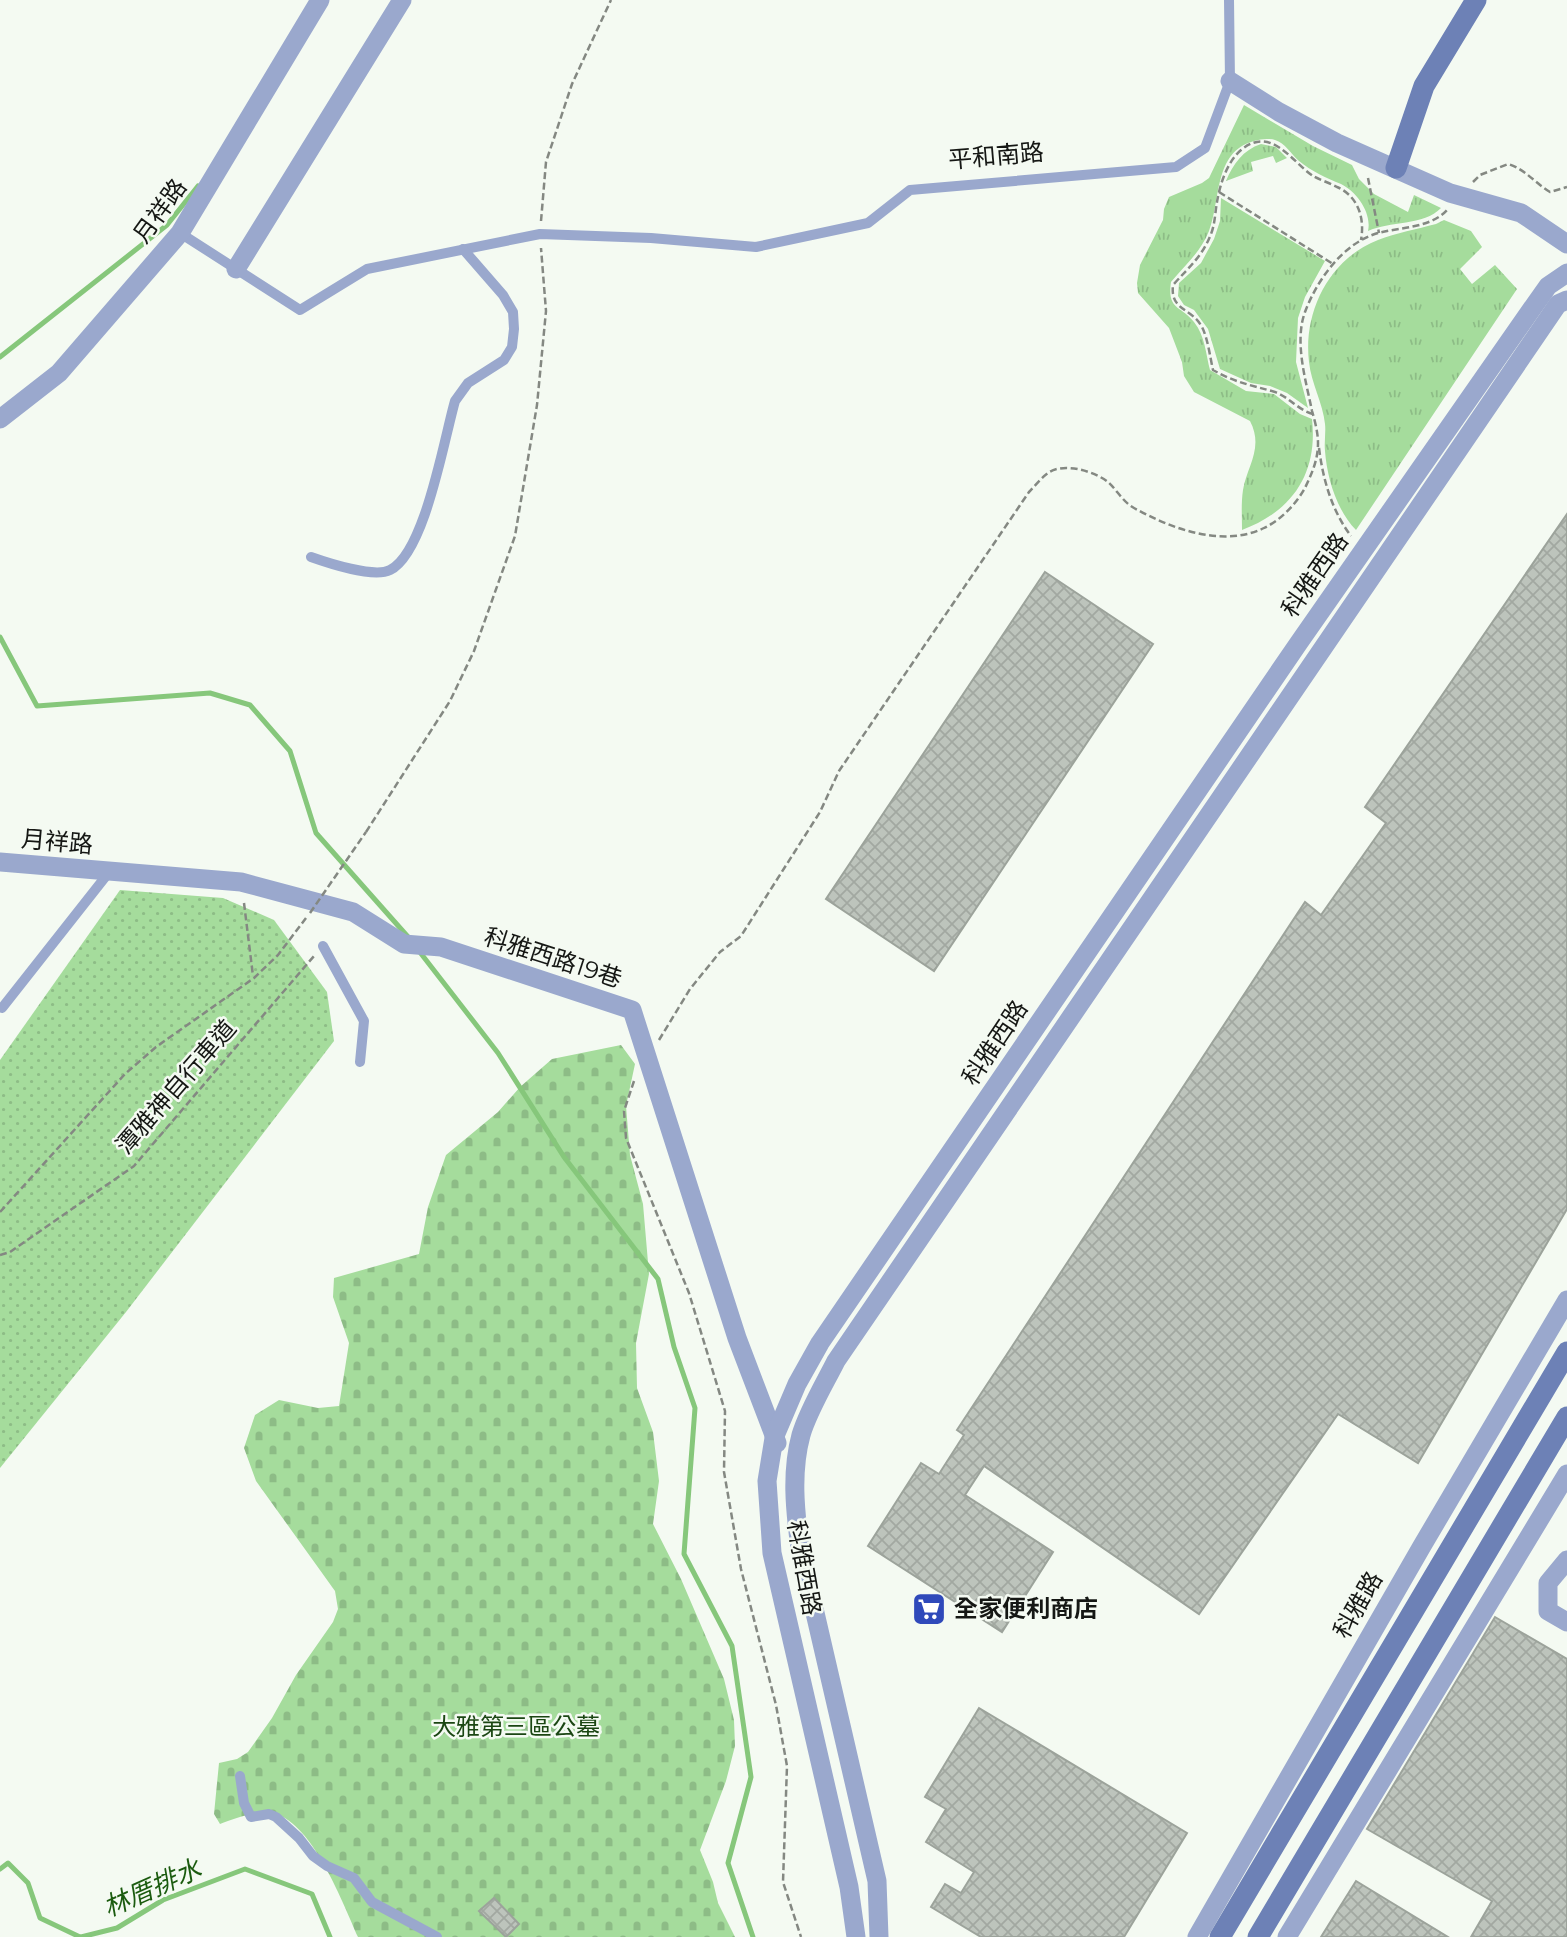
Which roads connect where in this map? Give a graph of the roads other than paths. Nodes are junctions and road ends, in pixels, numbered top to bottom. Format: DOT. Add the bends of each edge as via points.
graph roads {
  1 [pos="320,0"];
  2 [pos="402,0"];
  3 [pos="1229,0"];
  4 [pos="1476,0"];
  5 [pos="1230,81"];
  6 [pos="1396,168"];
  7 [pos="180,233"];
  8 [pos="1567,244"];
  9 [pos="463,249"];
  10 [pos="236,269"];
  11 [pos="1567,273"];
  12 [pos="1567,300"];
  13 [pos="0,419"];
  14 [pos="311,557"];
  15 [pos="0,862"];
  16 [pos="110,871"];
  17 [pos="323,946"];
  18 [pos="2,1008"];
  19 [pos="360,1062"];
  20 [pos="1567,1300"];
  21 [pos="1567,1352"];
  22 [pos="1567,1417"];
  23 [pos="774,1438"];
  24 [pos="796,1469"];
  25 [pos="1567,1474"];
  26 [pos="1567,1560"];
  27 [pos="1567,1622"];
  28 [pos="240,1776"];
  29 [pos="438,1937"];
  30 [pos="856,1937"];
  31 [pos="879,1937"];
  32 [pos="1197,1937"];
  33 [pos="1220,1937"];
  34 [pos="1258,1937"];
  35 [pos="1287,1937"];
  1 -- 7 [label="street, 月祥路"];
  2 -- 10 [label="street"];
  3 -- 5 [label="lane"];
  4 -- 6 [label="street" via="1424,86"];
  5 -- 6 [label="street" via="1337,143"];
  5 -- 9 [label="lane, 平和南路" via="1205,148 1176,167 910,190 868,223 756,247 651,237 540,234"];
  6 -- 8 [label="street" via="1459,196 1521,213"];
  7 -- 10 [label="lane"];
  7 -- 13 [label="street, 月祥路" via="60,373"];
  9 -- 10 [label="lane, 平和南路" via="367,269 300,310"];
  9 -- 14 [label="lane" via="513,312 512,347 504,360 468,383 455,401 417,538 400,563 388,572 373,572"];
  11 -- 23 [label="street, 科雅西路" via="1548,286 1363,550 820,1343"];
  12 -- 24 [label="street, 科雅西路" via="1558,304 836,1361 802,1433"];
  15 -- 16 [label="street, 月祥路"];
  16 -- 18 [label="lane"];
  16 -- 23 [label="street, 科雅西路19巷" via="241,882 353,912 414,945 441,947 632,1010 737,1338"];
  17 -- 19 [label="lane" via="364,1021"];
  20 -- 32 [label="street, 科雅路"];
  21 -- 33 [label="street, 科雅路"];
  22 -- 34 [label="street"];
  23 -- 24 [label="street, 科雅西路19巷"];
  23 -- 30 [label="street, 科雅西路" via="767,1481 772,1553 849,1887"];
  24 -- 31 [label="street, 科雅西路" via="800,1548 877,1881"];
  25 -- 35 [label="street"];
  26 -- 27 [label="street" via="1548,1583 1548,1611"];
  28 -- 29 [label="lane" via="251,1817 276,1817 313,1856 354,1878 372,1902"];
}
